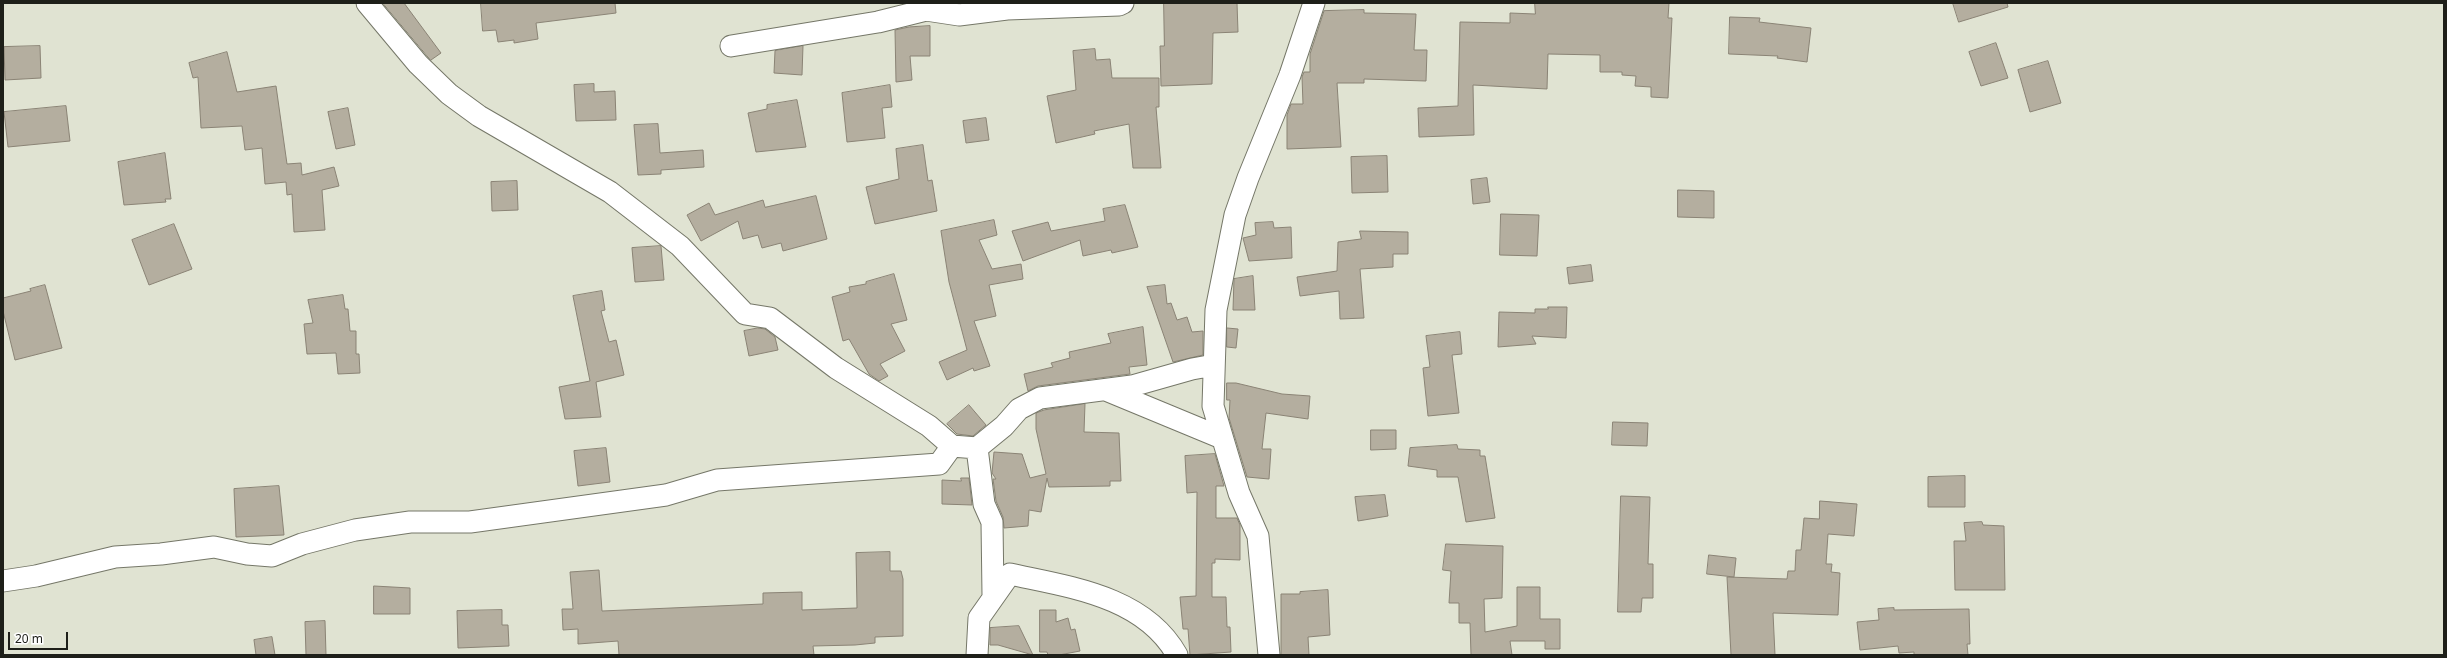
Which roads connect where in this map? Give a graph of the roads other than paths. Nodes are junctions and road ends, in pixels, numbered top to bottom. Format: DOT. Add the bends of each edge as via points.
graph roads {
  1 [pos="367,3"];
  2 [pos="1123,3"];
  3 [pos="1314,3"];
  4 [pos="731,46"];
  5 [pos="1214,365"];
  6 [pos="1105,390"];
  7 [pos="1222,438"];
  8 [pos="952,446"];
  9 [pos="977,448"];
  10 [pos="992,522"];
  11 [pos="1010,574"];
  12 [pos="3,581"];
  13 [pos="993,595"];
  14 [pos="977,655"];
  15 [pos="1177,655"];
  16 [pos="1268,655"];
  1 -- 8 [label="street" via="418,64 449,94 479,116 610,192 680,246 745,314 770,318 836,368 929,426"];
  2 -- 4 [label="street" via="1007,9 959,15 926,10 878,22"];
  3 -- 5 [label="street" via="1290,75 1235,216 1216,310"];
  5 -- 6 [label="street" via="1192,368 1132,386"];
  5 -- 7 [label="street" via="1213,406"];
  6 -- 7 [label="street"];
  6 -- 9 [label="street" via="1040,398 1019,409 1004,426"];
  7 -- 16 [label="street" via="1239,493 1258,536"];
  8 -- 9 [label="street"];
  8 -- 12 [label="street" via="939,464 717,480 666,495 470,522 410,522 355,530 302,544 272,556 214,547 114,557 36,576"];
  9 -- 10 [label="street" via="984,504"];
  10 -- 11 [label="street"];
  10 -- 13 [label="street"];
  11 -- 13 [label="street"];
  11 -- 15 [label="street" via="1108,599 1141,615 1173,647"];
  13 -- 14 [label="street" via="979,618"];
}
